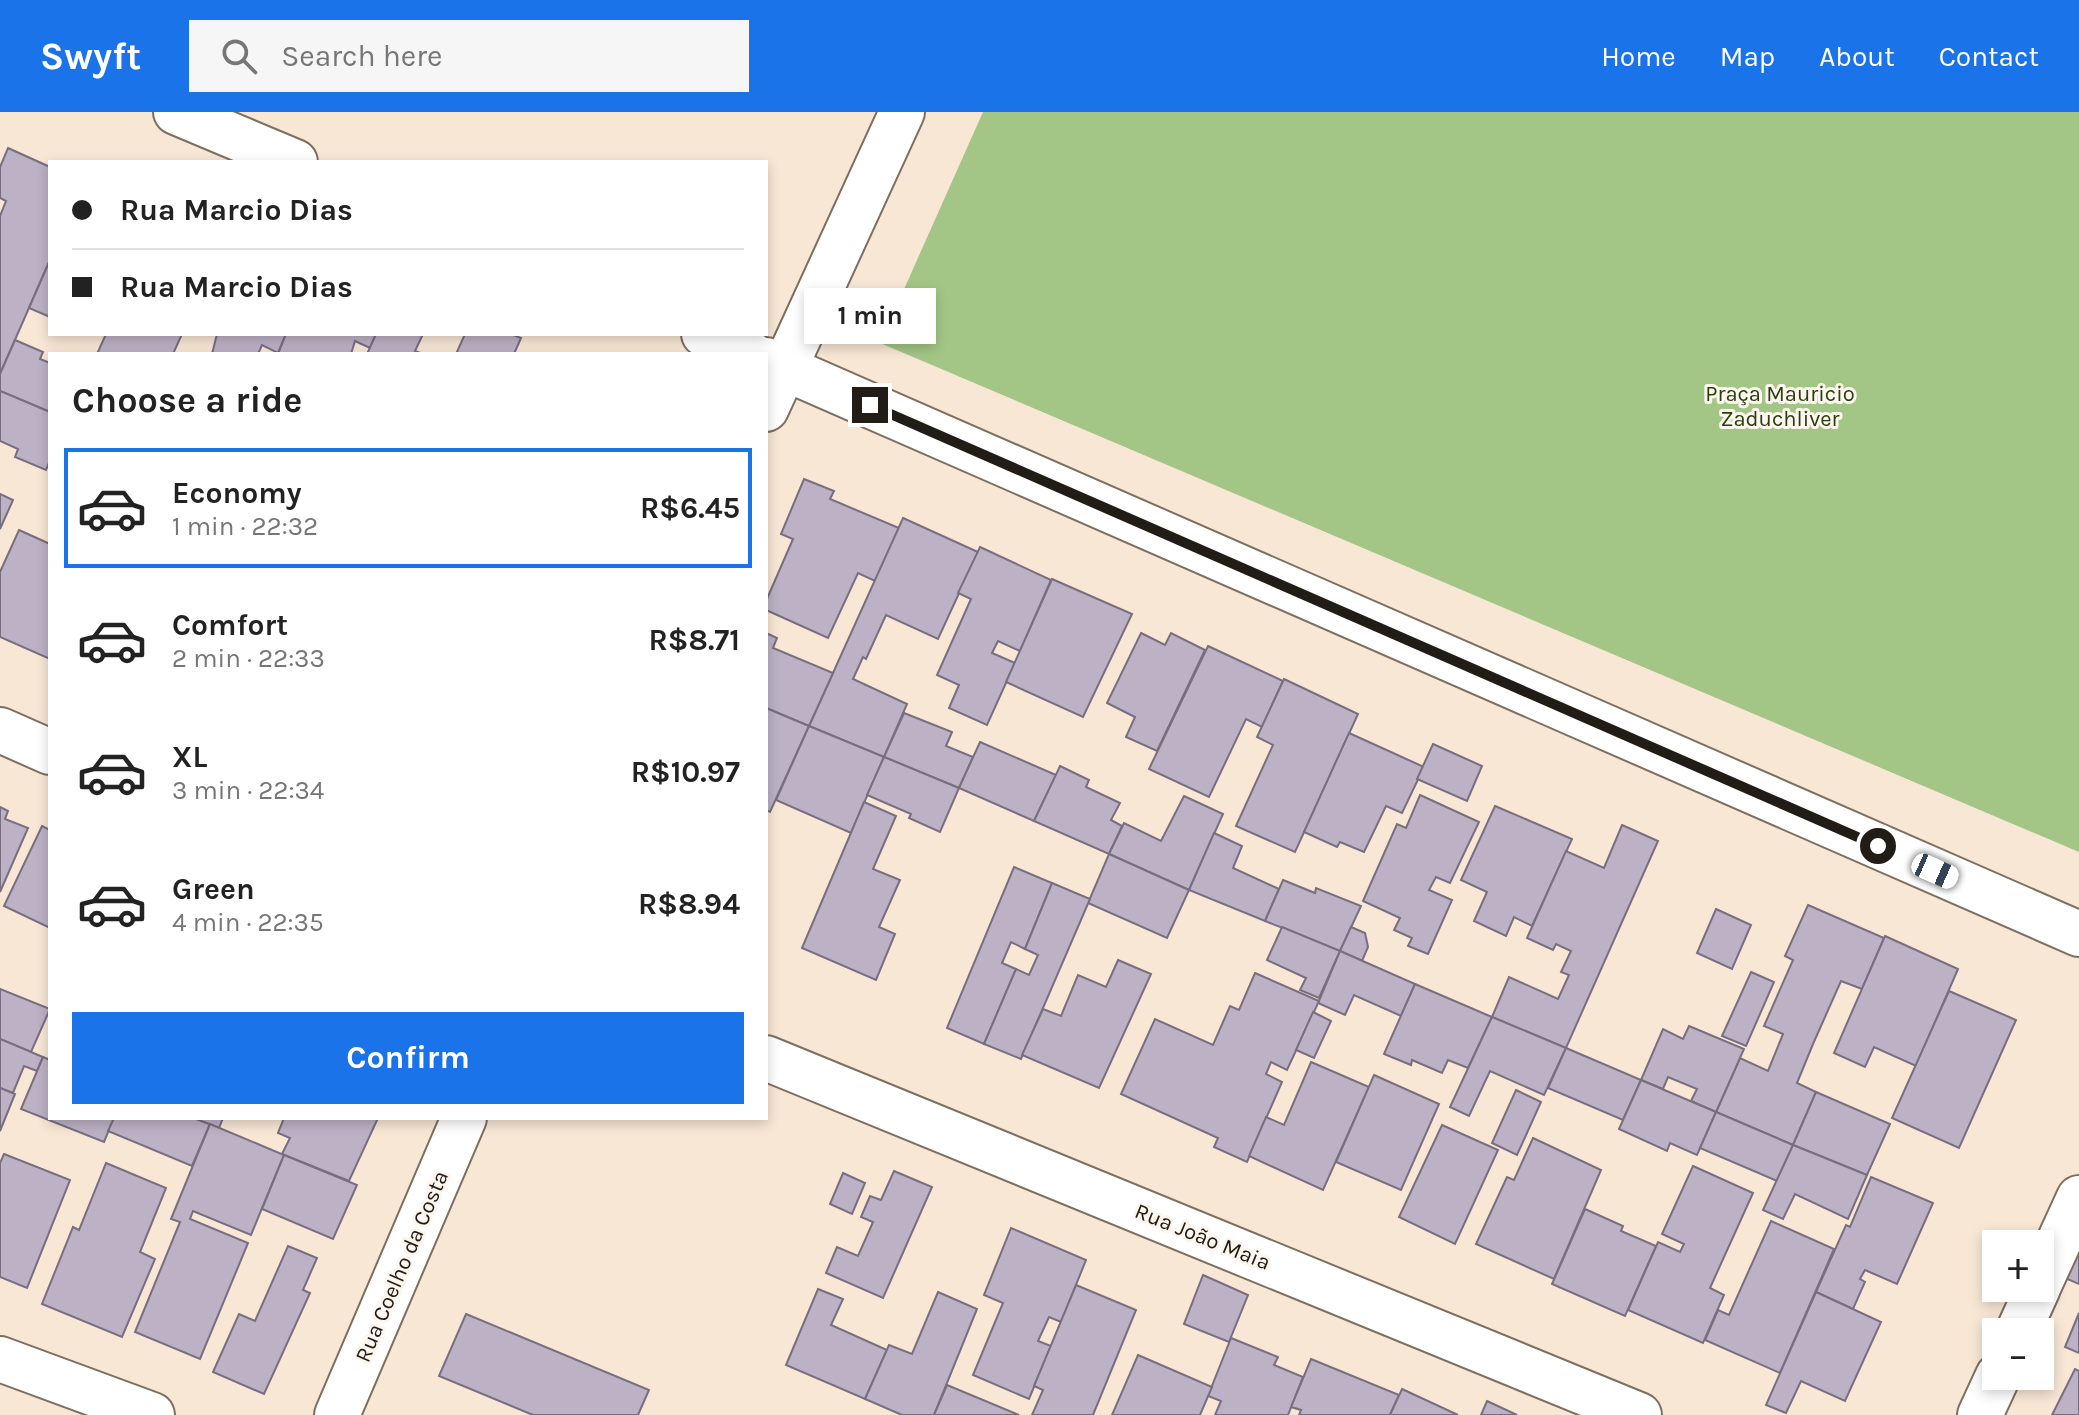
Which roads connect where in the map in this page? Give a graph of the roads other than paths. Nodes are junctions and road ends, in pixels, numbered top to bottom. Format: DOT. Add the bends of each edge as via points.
graph roads {
  1 [pos="176,112"];
  2 [pos="902,112"];
  3 [pos="290,160"];
  4 [pos="709,336"];
  5 [pos="746,352"];
  6 [pos="768,359"];
  7 [pos="768,361"];
  8 [pos="0,730"];
  9 [pos="48,751"];
  10 [pos="2079,934"];
  11 [pos="768,1059"];
  12 [pos="463,1120"];
  13 [pos="2079,1198"];
  14 [pos="2054,1253"];
  15 [pos="0,1359"];
  16 [pos="1992,1390"];
  17 [pos="152,1415"];
  18 [pos="337,1415"];
  19 [pos="1639,1415"];
  20 [pos="1980,1415"];
  1 -- 3 [label="street"];
  2 -- 6 [label="street"];
  4 -- 5 [label="street"];
  7 -- 10 [label="street"];
  8 -- 9 [label="street"];
  11 -- 19 [label="street, Rua João Maia"];
  12 -- 18 [label="street, Rua Coelho da Costa"];
  13 -- 14 [label="street"];
  15 -- 17 [label="street"];
  16 -- 20 [label="street"];
}
